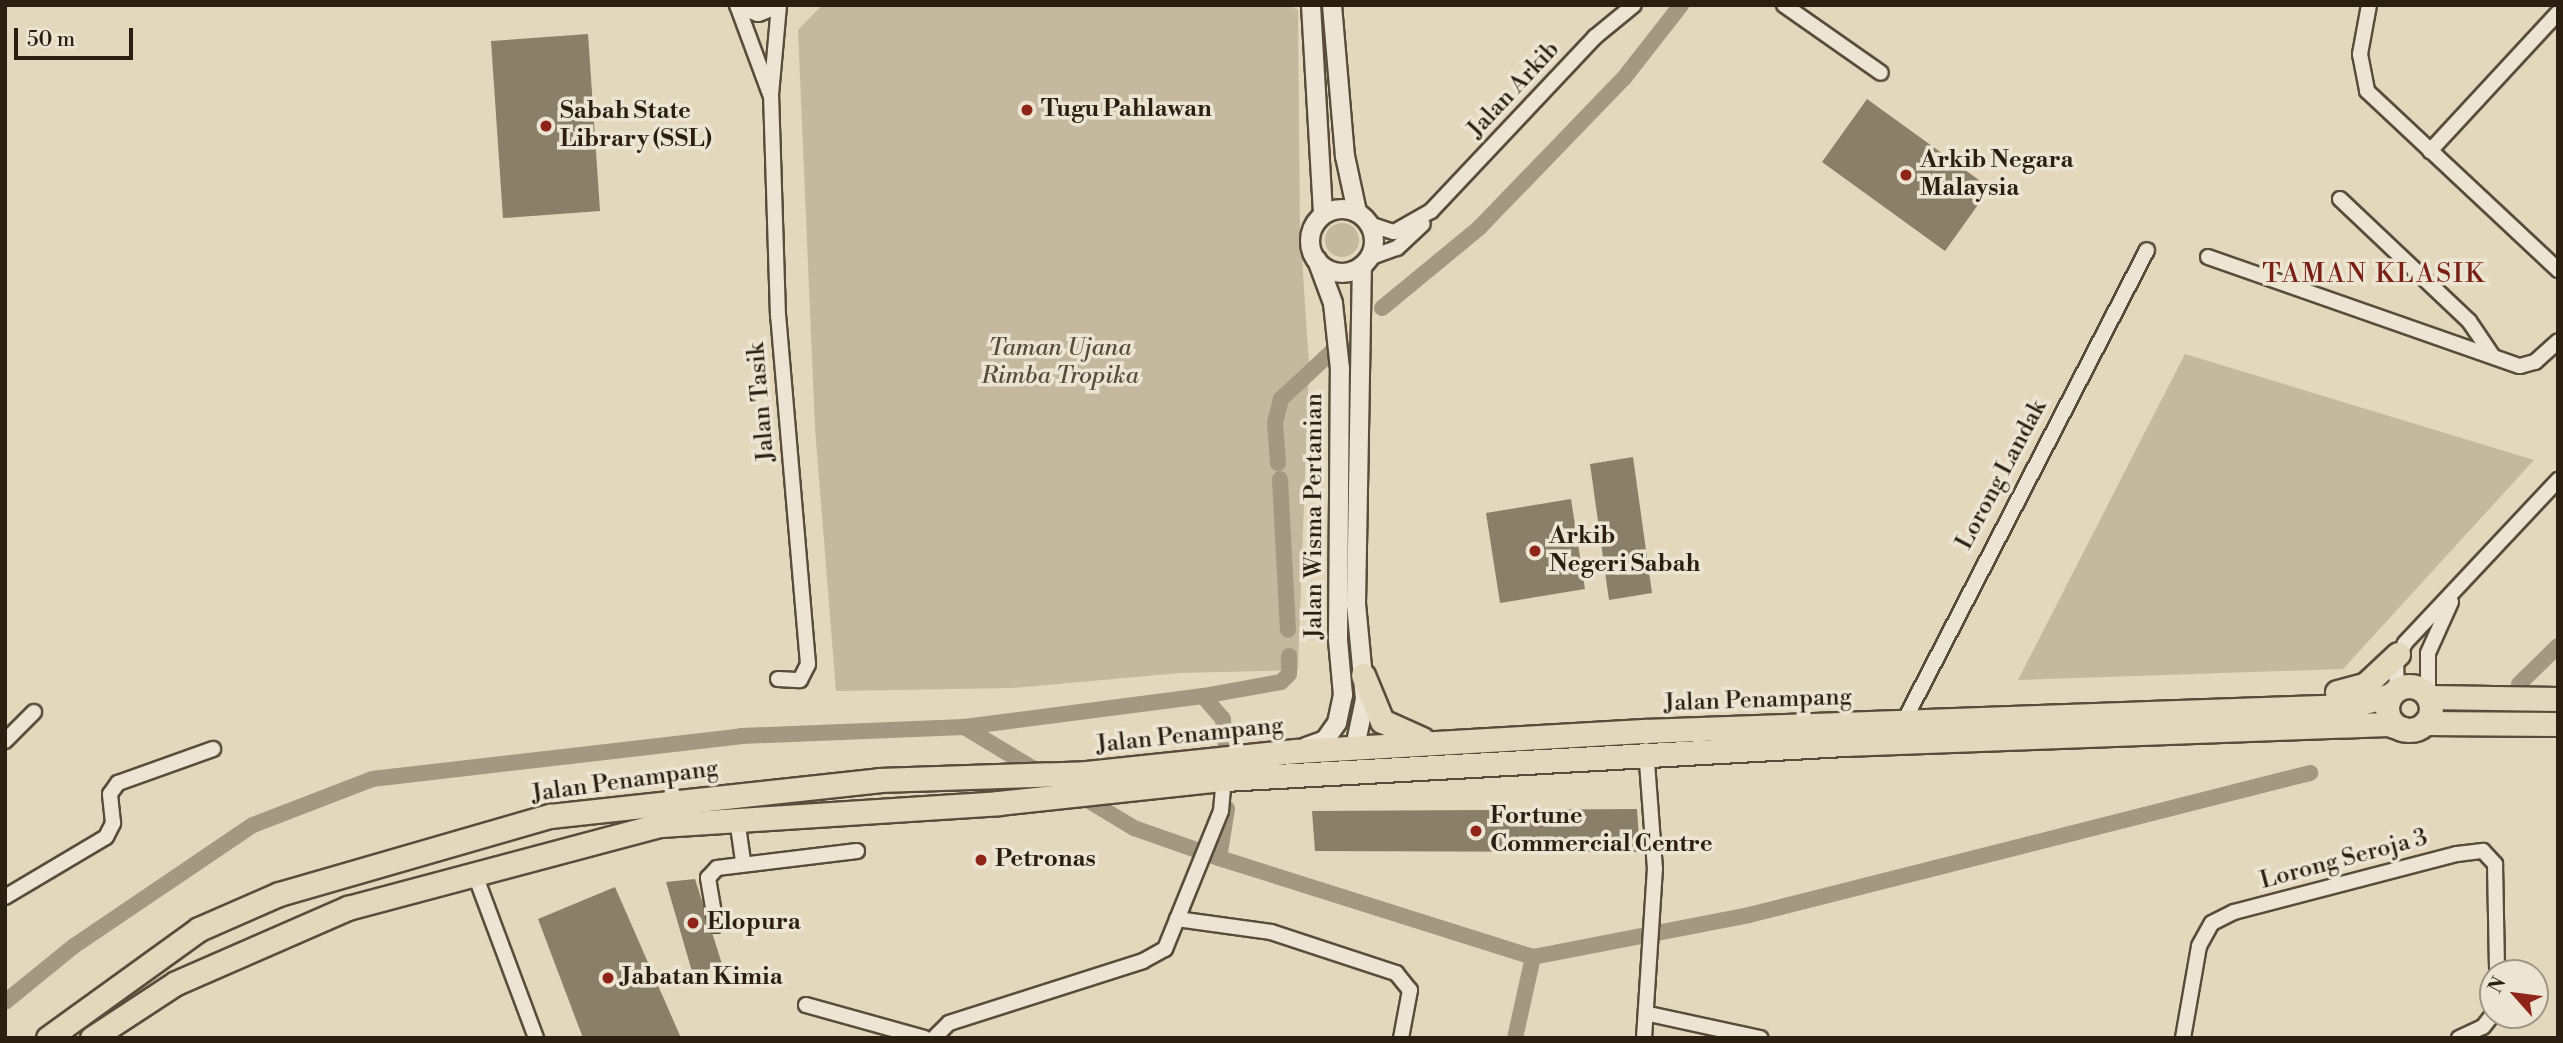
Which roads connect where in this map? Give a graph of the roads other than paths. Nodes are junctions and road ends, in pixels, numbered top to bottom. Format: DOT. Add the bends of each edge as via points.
graph roads {
  1 [pos="738,5"];
  2 [pos="778,5"];
  3 [pos="1311,5"];
  4 [pos="1332,5"];
  5 [pos="1621,5"];
  6 [pos="1634,5"];
  7 [pos="1784,5"];
  8 [pos="2369,5"];
  9 [pos="2558,13"];
  10 [pos="1613,20"];
  11 [pos="1881,73"];
  12 [pos="771,95"];
  13 [pos="2430,151"];
  14 [pos="2340,199"];
  15 [pos="1431,211"];
  16 [pos="1323,215"];
  17 [pos="1363,218"];
  18 [pos="2147,250"];
  19 [pos="2208,257"];
  20 [pos="1317,260"];
  21 [pos="1365,262"];
  22 [pos="2558,270"];
  23 [pos="2558,341"];
  24 [pos="2492,355"];
  25 [pos="2558,480"];
  26 [pos="2473,569"];
  27 [pos="2398,654"];
  28 [pos="1363,675"];
  29 [pos="778,679"];
  30 [pos="2394,692"];
  31 [pos="1343,695"];
  32 [pos="2428,696"];
  33 [pos="2548,699"];
  34 [pos="34,712"];
  35 [pos="2203,713"];
  36 [pos="1364,715"];
  37 [pos="1903,723"];
  38 [pos="2424,724"];
  39 [pos="2558,724"];
  40 [pos="1644,731"];
  41 [pos="5,741"];
  42 [pos="1928,741"];
  43 [pos="1442,743"];
  44 [pos="1844,744"];
  45 [pos="1355,747"];
  46 [pos="213,749"];
  47 [pos="1287,753"];
  48 [pos="1647,755"];
  49 [pos="1217,770"];
  50 [pos="1323,774"];
  51 [pos="737,819"];
  52 [pos="438,847"];
  53 [pos="858,852"];
  54 [pos="743,861"];
  55 [pos="474,872"];
  56 [pos="5,897"];
  57 [pos="1177,919"];
  58 [pos="716,925"];
  59 [pos="2497,959"];
  60 [pos="806,1005"];
  61 [pos="1649,1014"];
  62 [pos="2479,1029"];
  63 [pos="52,1035"];
  64 [pos="92,1038"];
  65 [pos="536,1038"];
  66 [pos="924,1038"];
  67 [pos="933,1038"];
  68 [pos="1401,1038"];
  69 [pos="1644,1038"];
  70 [pos="1760,1038"];
  71 [pos="2183,1038"];
  72 [pos="2459,1038"];
  1 -- 2 [label="street" via="758,12"];
  1 -- 12 [label="street, Jalan Tasik"];
  2 -- 12 [label="street, Jalan Tasik"];
  3 -- 16 [label="street"];
  4 -- 17 [label="street" via="1346,165"];
  5 -- 10 [label="street"];
  6 -- 10 [label="street, Jalan Arkib"];
  7 -- 11 [label="street"];
  8 -- 13 [label="street" via="2360,54 2362,85"];
  9 -- 13 [label="street"];
  10 -- 15 [label="street, Jalan Arkib"];
  12 -- 29 [label="street, Jalan Tasik" via="778,316 808,664 800,681"];
  13 -- 22 [label="street"];
  14 -- 24 [label="street" via="2469,321"];
  15 -- 17 [label="street, Jalan Arkib" via="1399,231"];
  15 -- 21 [label="street, Jalan Arkib" via="1397,248"];
  16 -- 17 [label="street" via="1340,209"];
  16 -- 20 [label="street" via="1311,242"];
  17 -- 21 [label="street" via="1374,241"];
  18 -- 37 [label="street, Lorong Landak"];
  19 -- 24 [label="street"];
  20 -- 21 [label="street" via="1334,272"];
  20 -- 31 [label="street, Jalan Wisma Pertanian" via="1336,322 1340,369 1338,640"];
  21 -- 28 [label="street, Jalan Wisma Pertanian" via="1356,604"];
  23 -- 24 [label="street" via="2535,362 2521,366"];
  25 -- 26 [label="street"];
  26 -- 27 [label="street"];
  26 -- 32 [label="street" via="2433,636 2424,673"];
  27 -- 30 [label="street"];
  27 -- 35 [label="main road" via="2356,691 2260,698"];
  28 -- 36 [label="street, Jalan Wisma Pertanian"];
  28 -- 43 [label="main road" via="1390,728"];
  30 -- 32 [label="main road, Jalan Penampang" via="2414,686"];
  30 -- 35 [label="main road, Jalan Penampang" via="2350,706"];
  30 -- 38 [label="main road" via="2388,712"];
  31 -- 36 [label="street" via="1345,725 1357,726"];
  31 -- 47 [label="street, Jalan Wisma Pertanian" via="1337,723 1325,740"];
  32 -- 33 [label="main road, Jalan Penampang"];
  32 -- 38 [label="main road" via="2431,711"];
  34 -- 41 [label="street"];
  35 -- 37 [label="main road, Jalan Penampang"];
  36 -- 45 [label="street, Jalan Wisma Pertanian"];
  37 -- 40 [label="main road, Jalan Penampang"];
  37 -- 42 [label="main road"];
  37 -- 44 [label="main road"];
  38 -- 39 [label="main road, Jalan Penampang"];
  38 -- 42 [label="main road, Jalan Penampang"];
  40 -- 43 [label="main road, Jalan Penampang"];
  40 -- 48 [label="street"];
  42 -- 44 [label="main road, Jalan Penampang"];
  43 -- 45 [label="main road, Jalan Penampang"];
  44 -- 48 [label="main road, Jalan Penampang"];
  45 -- 47 [label="main road, Jalan Penampang"];
  45 -- 50 [label="main road"];
  46 -- 56 [label="street" via="118,783 110,794 113,823 106,837"];
  47 -- 49 [label="main road, Jalan Penampang"];
  48 -- 50 [label="main road, Jalan Penampang"];
  48 -- 61 [label="street" via="1654,904"];
  49 -- 50 [label="main road, Jalan Penampang"];
  49 -- 51 [label="main road, Jalan Penampang" via="1040,799"];
  49 -- 52 [label="main road, Jalan Penampang" via="761,791 550,816"];
  49 -- 57 [label="street" via="1221,811"];
  51 -- 54 [label="street"];
  51 -- 55 [label="main road, Jalan Penampang" via="662,825"];
  52 -- 55 [label="main road"];
  52 -- 63 [label="main road, Jalan Penampang" via="279,894 199,929"];
  53 -- 54 [label="street"];
  54 -- 58 [label="street" via="717,868 708,878"];
  55 -- 64 [label="main road, Jalan Penampang" via="348,908 270,939 176,984"];
  55 -- 65 [label="street"];
  57 -- 67 [label="street" via="1157,956 949,1023"];
  57 -- 68 [label="street" via="1272,932 1396,973 1410,990"];
  59 -- 71 [label="street, Lorong Seroja 3" via="2495,864 2483,851 2456,854 2234,912 2212,923 2199,946"];
  60 -- 66 [label="street"];
  61 -- 69 [label="street"];
  61 -- 70 [label="street"];
  62 -- 72 [label="street"];
}
